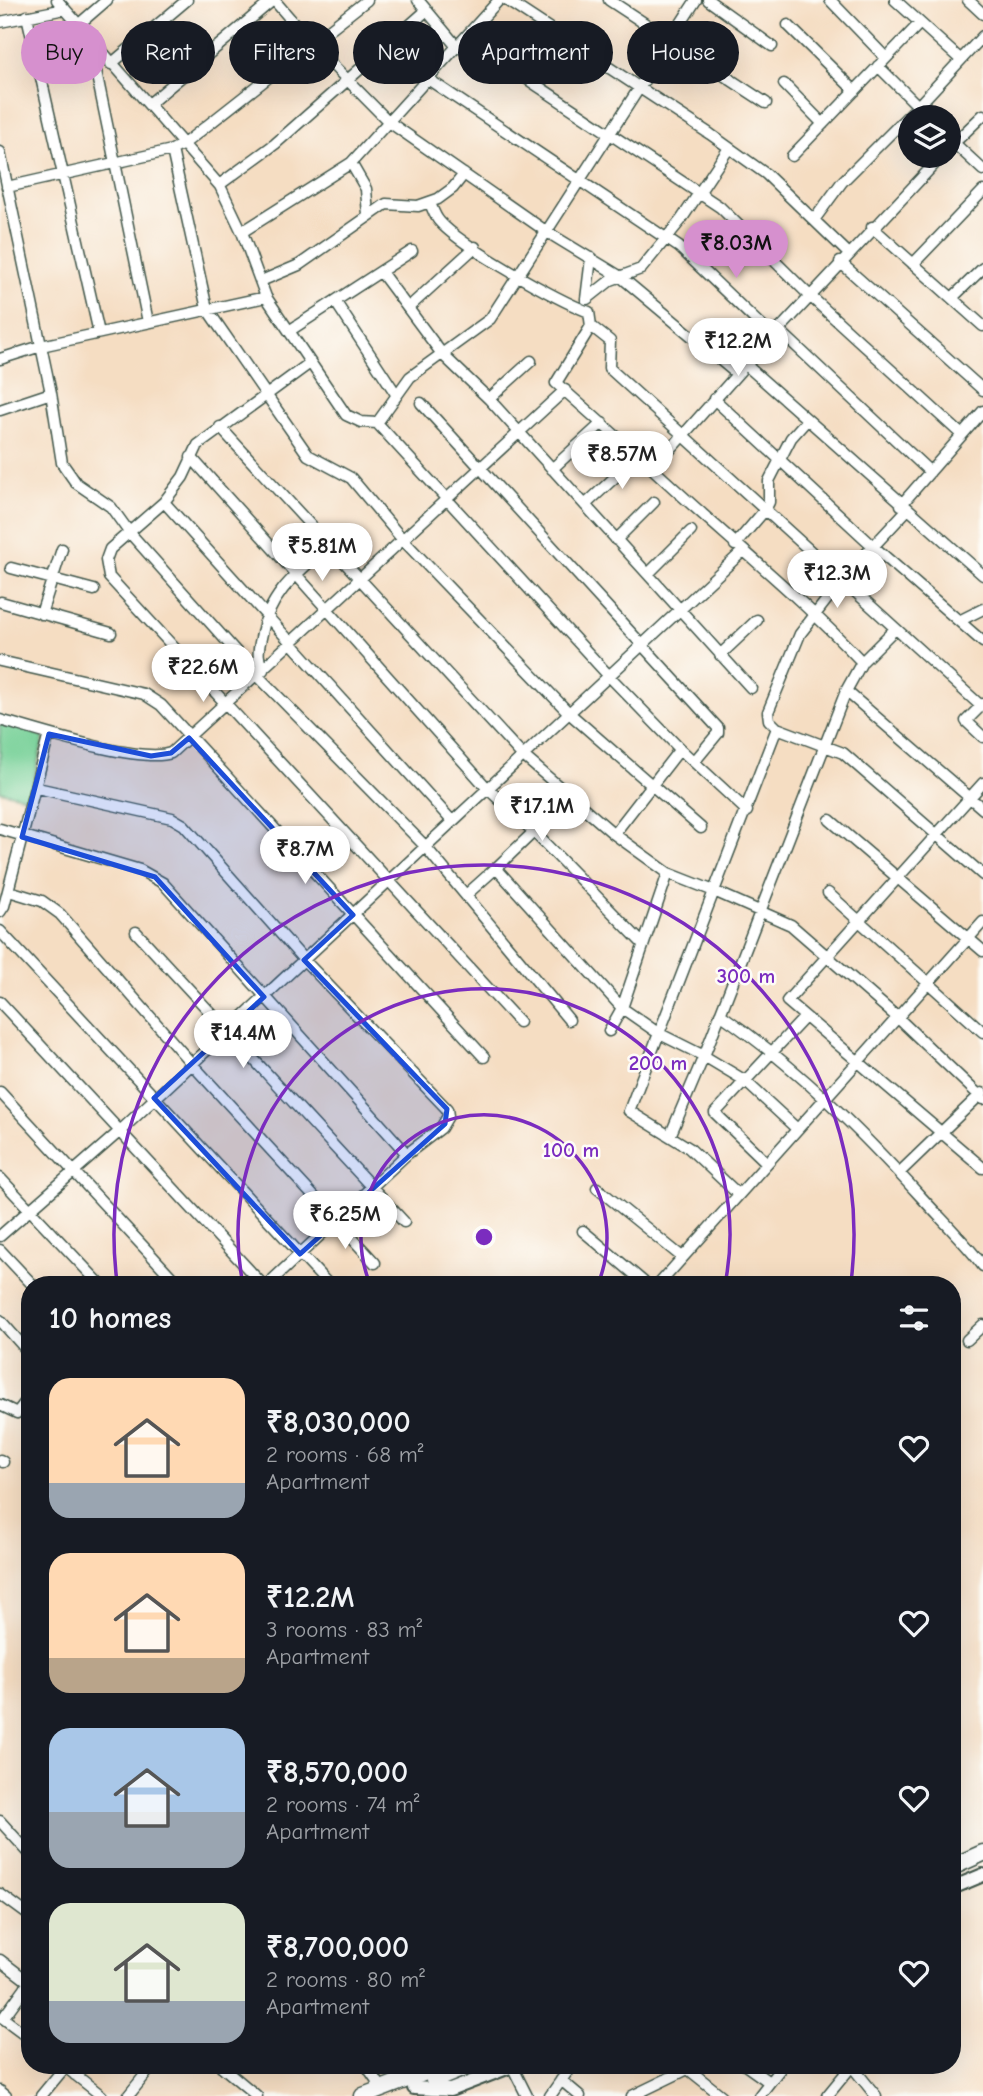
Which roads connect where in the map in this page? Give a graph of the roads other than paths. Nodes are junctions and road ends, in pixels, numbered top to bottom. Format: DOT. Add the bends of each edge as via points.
graph roads {
  1 [pos="57,0"];
  2 [pos="107,0"];
  3 [pos="187,0"];
  4 [pos="274,0"];
  5 [pos="367,0"];
  6 [pos="418,0"];
  7 [pos="499,0"];
  8 [pos="506,0"];
  9 [pos="609,0"];
  10 [pos="696,0"];
  11 [pos="708,0"];
  12 [pos="830,0"];
  13 [pos="895,0"];
  14 [pos="968,0"];
  15 [pos="65,9"];
  16 [pos="427,10"];
  17 [pos="983,14"];
  18 [pos="27,16"];
  19 [pos="75,21"];
  20 [pos="83,21"];
  21 [pos="292,21"];
  22 [pos="482,21"];
  23 [pos="641,21"];
  24 [pos="682,21"];
  25 [pos="0,22"];
  26 [pos="339,22"];
  27 [pos="919,24"];
  28 [pos="788,25"];
  29 [pos="983,36"];
  30 [pos="772,46"];
  31 [pos="458,48"];
  32 [pos="107,59"];
  33 [pos="961,60"];
  34 [pos="444,62"];
  35 [pos="882,62"];
  36 [pos="111,64"];
  37 [pos="339,71"];
  38 [pos="349,81"];
  39 [pos="99,84"];
  40 [pos="261,84"];
  41 [pos="423,84"];
  42 [pos="436,84"];
  43 [pos="535,84"];
  44 [pos="642,84"];
  45 [pos="737,84"];
  46 [pos="784,84"];
  47 [pos="639,89"];
  48 [pos="855,91"];
  49 [pos="766,103"];
  50 [pos="149,104"];
  51 [pos="917,105"];
  52 [pos="919,105"];
  53 [pos="983,114"];
  54 [pos="389,122"];
  55 [pos="823,124"];
  56 [pos="898,126"];
  57 [pos="961,133"];
  58 [pos="610,134"];
  59 [pos="185,143"];
  60 [pos="729,148"];
  61 [pos="172,150"];
  62 [pos="0,152"];
  63 [pos="961,152"];
  64 [pos="792,156"];
  65 [pos="351,163"];
  66 [pos="114,164"];
  67 [pos="930,168"];
  68 [pos="983,170"];
  69 [pos="63,174"];
  70 [pos="464,174"];
  71 [pos="581,180"];
  72 [pos="219,185"];
  73 [pos="7,187"];
  74 [pos="983,191"];
  75 [pos="699,193"];
  76 [pos="429,204"];
  77 [pos="368,215"];
  78 [pos="814,220"];
  79 [pos="872,227"];
  80 [pos="242,232"];
  81 [pos="547,232"];
  82 [pos="665,238"];
  83 [pos="475,247"];
  84 [pos="412,251"];
  85 [pos="848,253"];
  86 [pos="590,258"];
  87 [pos="840,262"];
  88 [pos="913,264"];
  89 [pos="983,268"];
  90 [pos="381,272"];
  91 [pos="519,275"];
  92 [pos="621,277"];
  93 [pos="261,281"];
  94 [pos="809,296"];
  95 [pos="266,297"];
  96 [pos="952,298"];
  97 [pos="587,299"];
  98 [pos="335,301"];
  99 [pos="408,308"];
  100 [pos="207,309"];
  101 [pos="579,309"];
  102 [pos="148,322"];
  103 [pos="591,326"];
  104 [pos="983,326"];
  105 [pos="289,331"];
  106 [pos="775,332"];
  107 [pos="99,333"];
  108 [pos="41,346"];
  109 [pos="442,354"];
  110 [pos="0,359"];
  111 [pos="531,361"];
  112 [pos="310,363"];
  113 [pos="746,365"];
  114 [pos="737,374"];
  115 [pos="565,390"];
  116 [pos="983,390"];
  117 [pos="51,393"];
  118 [pos="265,394"];
  119 [pos="396,394"];
  120 [pos="489,399"];
  121 [pos="714,399"];
  122 [pos="421,403"];
  123 [pos="0,410"];
  124 [pos="983,411"];
  125 [pos="807,420"];
  126 [pos="377,422"];
  127 [pos="602,423"];
  128 [pos="220,427"];
  129 [pos="520,433"];
  130 [pos="962,435"];
  131 [pos="682,436"];
  132 [pos="639,455"];
  133 [pos="191,457"];
  134 [pos="780,460"];
  135 [pos="482,468"];
  136 [pos="552,469"];
  137 [pos="653,469"];
  138 [pos="930,472"];
  139 [pos="448,499"];
  140 [pos="164,502"];
  141 [pos="654,502"];
  142 [pos="585,505"];
  143 [pos="904,508"];
  144 [pos="765,510"];
  145 [pos="691,531"];
  146 [pos="129,532"];
  147 [pos="403,540"];
  148 [pos="616,540"];
  149 [pos="328,546"];
  150 [pos="874,547"];
  151 [pos="738,548"];
  152 [pos="62,549"];
  153 [pos="10,568"];
  154 [pos="295,575"];
  155 [pos="648,575"];
  156 [pos="983,575"];
  157 [pos="52,579"];
  158 [pos="842,580"];
  159 [pos="359,581"];
  160 [pos="94,590"];
  161 [pos="0,596"];
  162 [pos="0,603"];
  163 [pos="983,609"];
  164 [pos="680,610"];
  165 [pos="326,611"];
  166 [pos="815,612"];
  167 [pos="41,614"];
  168 [pos="266,616"];
  169 [pos="757,620"];
  170 [pos="959,621"];
  171 [pos="895,629"];
  172 [pos="111,633"];
  173 [pos="983,642"];
  174 [pos="291,644"];
  175 [pos="644,645"];
  176 [pos="720,655"];
  177 [pos="0,661"];
  178 [pos="862,662"];
  179 [pos="260,672"];
  180 [pos="609,676"];
  181 [pos="751,688"];
  182 [pos="846,691"];
  183 [pos="225,704"];
  184 [pos="982,705"];
  185 [pos="569,713"];
  186 [pos="0,720"];
  187 [pos="777,728"];
  188 [pos="49,734"];
  189 [pos="983,737"];
  190 [pos="189,738"];
  191 [pos="824,745"];
  192 [pos="680,749"];
  193 [pos="522,754"];
  194 [pos="694,762"];
  195 [pos="983,783"];
  196 [pos="652,786"];
  197 [pos="37,788"];
  198 [pos="487,788"];
  199 [pos="970,797"];
  200 [pos="569,798"];
  201 [pos="983,809"];
  202 [pos="747,811"];
  203 [pos="830,820"];
  204 [pos="452,821"];
  205 [pos="701,828"];
  206 [pos="0,829"];
  207 [pos="533,831"];
  208 [pos="614,834"];
  209 [pos="937,834"];
  210 [pos="22,837"];
  211 [pos="424,845"];
  212 [pos="496,868"];
  213 [pos="668,873"];
  214 [pos="983,875"];
  215 [pos="898,878"];
  216 [pos="389,881"];
  217 [pos="9,891"];
  218 [pos="714,891"];
  219 [pos="828,893"];
  220 [pos="466,895"];
  221 [pos="759,910"];
  222 [pos="0,912"];
  223 [pos="353,915"];
  224 [pos="859,921"];
  225 [pos="983,922"];
  226 [pos="0,931"];
  227 [pos="136,932"];
  228 [pos="968,938"];
  229 [pos="643,944"];
  230 [pos="983,951"];
  231 [pos="826,958"];
  232 [pos="304,960"];
  233 [pos="928,982"];
  234 [pos="264,997"];
  235 [pos="0,1002"];
  236 [pos="622,1008"];
  237 [pos="720,1014"];
  238 [pos="805,1017"];
  239 [pos="898,1018"];
  240 [pos="569,1020"];
  241 [pos="519,1022"];
  242 [pos="227,1031"];
  243 [pos="609,1031"];
  244 [pos="983,1032"];
  245 [pos="658,1033"];
  246 [pos="772,1050"];
  247 [pos="484,1056"];
  248 [pos="704,1056"];
  249 [pos="857,1062"];
  250 [pos="191,1063"];
  251 [pos="744,1080"];
  252 [pos="0,1093"];
  253 [pos="982,1096"];
  254 [pos="824,1097"];
  255 [pos="154,1098"];
  256 [pos="796,1128"];
  257 [pos="120,1131"];
  258 [pos="944,1132"];
  259 [pos="670,1136"];
  260 [pos="407,1154"];
  261 [pos="766,1162"];
  262 [pos="983,1168"];
  263 [pos="73,1172"];
  264 [pos="899,1173"];
  265 [pos="0,1178"];
  266 [pos="372,1188"];
  267 [pos="597,1188"];
  268 [pos="738,1194"];
  269 [pos="31,1212"];
  270 [pos="338,1219"];
  271 [pos="404,1222"];
  272 [pos="583,1231"];
  273 [pos="0,1236"];
  274 [pos="0,1250"];
  275 [pos="300,1254"];
  276 [pos="682,1256"];
  277 [pos="981,1259"];
  278 [pos="375,1262"];
  279 [pos="24,1276"];
  280 [pos="92,1276"];
  281 [pos="170,1276"];
  282 [pos="255,1276"];
  283 [pos="277,1276"];
  284 [pos="321,1276"];
  285 [pos="636,1276"];
  286 [pos="666,1276"];
  287 [pos="0,1320"];
  288 [pos="983,1325"];
  289 [pos="967,1340"];
  290 [pos="21,1344"];
  291 [pos="0,1405"];
  292 [pos="21,1408"];
  293 [pos="0,1821"];
  294 [pos="21,1844"];
  295 [pos="983,1844"];
  296 [pos="961,1853"];
  297 [pos="983,1853"];
  298 [pos="961,1863"];
  299 [pos="983,1875"];
  300 [pos="961,1884"];
  301 [pos="0,1894"];
  302 [pos="21,1909"];
  303 [pos="0,1960"];
  304 [pos="21,1976"];
  305 [pos="21,1992"];
  306 [pos="1,2017"];
  307 [pos="21,2031"];
  308 [pos="58,2074"];
  309 [pos="146,2074"];
  310 [pos="231,2074"];
  311 [pos="375,2074"];
  312 [pos="426,2074"];
  313 [pos="449,2074"];
  314 [pos="492,2074"];
  315 [pos="517,2074"];
  316 [pos="566,2074"];
  317 [pos="679,2074"];
  318 [pos="699,2074"];
  319 [pos="758,2074"];
  320 [pos="776,2074"];
  321 [pos="845,2074"];
  322 [pos="857,2074"];
  323 [pos="75,2075"];
  324 [pos="562,2080"];
  325 [pos="769,2082"];
  326 [pos="414,2088"];
  327 [pos="0,2091"];
  328 [pos="392,2091"];
  329 [pos="640,2094"];
  330 [pos="6,2096"];
  331 [pos="41,2096"];
  332 [pos="102,2096"];
  333 [pos="128,2096"];
  334 [pos="257,2096"];
  335 [pos="363,2096"];
  336 [pos="527,2096"];
  337 [pos="550,2096"];
  338 [pos="580,2096"];
  339 [pos="722,2096"];
  340 [pos="759,2096"];
  341 [pos="827,2096"];
  342 [pos="876,2096"];
  1 -- 15 [label="street"];
  2 -- 20 [label="street"];
  3 -- 36 [label="street"];
  4 -- 21 [label="street"];
  4 -- 50 [label="street"];
  5 -- 26 [label="street"];
  6 -- 16 [label="street"];
  7 -- 22 [label="street"];
  8 -- 47 [label="street"];
  9 -- 23 [label="street"];
  10 -- 24 [label="street"];
  11 -- 30 [label="street"];
  12 -- 35 [label="street"];
  13 -- 27 [label="street"];
  14 -- 17 [label="street"];
  15 -- 18 [label="street"];
  15 -- 19 [label="street"];
  16 -- 31 [label="street"];
  16 -- 38 [label="street"];
  18 -- 25 [label="street"];
  18 -- 69 [label="street"];
  27 -- 33 [label="street"];
  27 -- 35 [label="street"];
  28 -- 48 [label="street"];
  29 -- 33 [label="street"];
  31 -- 34 [label="street"];
  32 -- 36 [label="street"];
  33 -- 52 [label="street"];
  35 -- 48 [label="street"];
  35 -- 51 [label="street"];
  36 -- 50 [label="street"];
  37 -- 38 [label="street"];
  38 -- 54 [label="street"];
  38 -- 72 [label="street"];
  39 -- 66 [label="street"];
  40 -- 59 [label="street"];
  41 -- 54 [label="street"];
  42 -- 71 [label="street"];
  43 -- 58 [label="street"];
  44 -- 47 [label="street"];
  45 -- 49 [label="street"];
  46 -- 55 [label="street"];
  47 -- 58 [label="street"];
  47 -- 60 [label="street"];
  48 -- 55 [label="street"];
  50 -- 59 [label="street"];
  53 -- 57 [label="street"];
  54 -- 65 [label="street"];
  54 -- 70 [label="street"];
  55 -- 64 [label="street"];
  56 -- 78 [label="street" via="842,182"];
  58 -- 71 [label="street"];
  58 -- 75 [label="street"];
  59 -- 61 [label="street"];
  59 -- 72 [label="street"];
  60 -- 75 [label="street"];
  60 -- 78 [label="street" via="766,174"];
  61 -- 66 [label="street"];
  61 -- 100 [label="street"];
  62 -- 73 [label="street"];
  63 -- 68 [label="street"];
  65 -- 77 [label="street" via="366,189"];
  65 -- 80 [label="street"];
  66 -- 69 [label="street"];
  66 -- 102 [label="street"];
  67 -- 79 [label="street"];
  69 -- 73 [label="street"];
  69 -- 107 [label="street"];
  70 -- 76 [label="street"];
  70 -- 81 [label="street"];
  71 -- 81 [label="street"];
  71 -- 82 [label="street"];
  72 -- 80 [label="street"];
  73 -- 108 [label="street"];
  74 -- 88 [label="street"];
  75 -- 82 [label="street"];
  75 -- 94 [label="street" via="720,207"];
  76 -- 77 [label="street" via="393,202"];
  76 -- 83 [label="street" via="438,220"];
  77 -- 93 [label="street" via="299,265"];
  78 -- 85 [label="street"];
  79 -- 85 [label="street"];
  79 -- 88 [label="street"];
  80 -- 93 [label="street"];
  81 -- 86 [label="street"];
  81 -- 91 [label="street"];
  82 -- 92 [label="street" via="641,269"];
  82 -- 106 [label="street"];
  83 -- 91 [label="street"];
  83 -- 99 [label="street"];
  84 -- 90 [label="street"];
  85 -- 87 [label="street"];
  86 -- 92 [label="street"];
  86 -- 97 [label="street"];
  87 -- 94 [label="street"];
  87 -- 116 [label="street"];
  88 -- 96 [label="street"];
  89 -- 96 [label="street"];
  90 -- 98 [label="street"];
  90 -- 99 [label="street"];
  91 -- 101 [label="street"];
  91 -- 109 [label="street" via="490,319"];
  92 -- 97 [label="street"];
  92 -- 114 [label="street"];
  93 -- 95 [label="street"];
  94 -- 106 [label="street"];
  94 -- 130 [label="street"];
  95 -- 100 [label="street"];
  95 -- 105 [label="street"];
  96 -- 104 [label="street"];
  97 -- 101 [label="street"];
  98 -- 105 [label="street"];
  98 -- 119 [label="street"];
  99 -- 109 [label="street"];
  100 -- 102 [label="street"];
  100 -- 118 [label="street"];
  101 -- 103 [label="street" via="592,316"];
  102 -- 107 [label="street"];
  103 -- 115 [label="street" via="556,381"];
  103 -- 131 [label="street" via="610,341 609,368"];
  105 -- 112 [label="street"];
  106 -- 113 [label="street"];
  106 -- 138 [label="street"];
  107 -- 108 [label="street"];
  108 -- 110 [label="street"];
  108 -- 117 [label="street"];
  109 -- 119 [label="street" via="410,377"];
  109 -- 120 [label="street"];
  111 -- 120 [label="street"];
  112 -- 118 [label="street"];
  112 -- 126 [label="street" via="346,415 361,422"];
  113 -- 114 [label="street"];
  113 -- 125 [label="street"];
  114 -- 121 [label="street"];
  115 -- 127 [label="street"];
  115 -- 129 [label="street"];
  117 -- 123 [label="street"];
  117 -- 146 [label="street" via="68,475 104,501"];
  118 -- 128 [label="street"];
  118 -- 147 [label="street" via="308,455 351,478"];
  119 -- 126 [label="street"];
  120 -- 129 [label="street"];
  121 -- 131 [label="street"];
  121 -- 134 [label="street"];
  122 -- 135 [label="street"];
  124 -- 130 [label="street"];
  125 -- 134 [label="street"];
  125 -- 143 [label="street"];
  126 -- 139 [label="street"];
  127 -- 132 [label="street"];
  127 -- 136 [label="street"];
  128 -- 133 [label="street"];
  128 -- 149 [label="street"];
  129 -- 135 [label="street"];
  129 -- 136 [label="street"];
  130 -- 138 [label="street"];
  131 -- 137 [label="street"];
  131 -- 144 [label="street"];
  132 -- 137 [label="street"];
  132 -- 142 [label="street"];
  133 -- 140 [label="street"];
  133 -- 154 [label="street"];
  134 -- 144 [label="street" via="769,481"];
  134 -- 150 [label="street"];
  135 -- 139 [label="street"];
  135 -- 175 [label="street"];
  136 -- 142 [label="street"];
  137 -- 151 [label="street"];
  138 -- 143 [label="street"];
  139 -- 147 [label="street"];
  139 -- 180 [label="street"];
  140 -- 146 [label="street"];
  140 -- 168 [label="street"];
  141 -- 148 [label="street"];
  142 -- 148 [label="street"];
  143 -- 150 [label="street"];
  143 -- 156 [label="street"];
  144 -- 151 [label="street"];
  144 -- 158 [label="street"];
  145 -- 155 [label="street"];
  146 -- 179 [label="street"];
  146 -- 183 [label="street" via="108,554 109,577"];
  147 -- 159 [label="street"];
  147 -- 185 [label="street"];
  148 -- 155 [label="street"];
  149 -- 154 [label="street"];
  149 -- 159 [label="street"];
  150 -- 158 [label="street"];
  150 -- 170 [label="street"];
  151 -- 164 [label="street"];
  151 -- 166 [label="street"];
  152 -- 157 [label="street"];
  153 -- 157 [label="street"];
  154 -- 165 [label="street"];
  154 -- 168 [label="street"];
  155 -- 164 [label="street"];
  157 -- 160 [label="street"];
  157 -- 167 [label="street"];
  158 -- 166 [label="street"];
  158 -- 171 [label="street"];
  159 -- 165 [label="street"];
  159 -- 193 [label="street"];
  161 -- 162 [label="street"];
  162 -- 167 [label="street"];
  163 -- 170 [label="street"];
  164 -- 175 [label="street"];
  164 -- 176 [label="street"];
  165 -- 174 [label="street"];
  165 -- 198 [label="street"];
  166 -- 178 [label="street"];
  166 -- 187 [label="street" via="800,634 768,712"];
  167 -- 172 [label="street"];
  168 -- 174 [label="street"];
  168 -- 179 [label="street"];
  169 -- 176 [label="street"];
  170 -- 173 [label="street"];
  171 -- 178 [label="street"];
  171 -- 184 [label="street"];
  174 -- 179 [label="street"];
  174 -- 204 [label="street"];
  175 -- 180 [label="street"];
  175 -- 194 [label="street" via="719,730"];
  176 -- 181 [label="street"];
  177 -- 190 [label="street" via="144,694 161,705"];
  178 -- 182 [label="street"];
  179 -- 183 [label="street"];
  179 -- 211 [label="street"];
  180 -- 185 [label="street"];
  180 -- 192 [label="street"];
  182 -- 191 [label="street"];
  182 -- 199 [label="street"];
  183 -- 190 [label="street"];
  183 -- 216 [label="street"];
  184 -- 189 [label="street" via="966,721"];
  185 -- 193 [label="street"];
  185 -- 196 [label="street"];
  186 -- 188 [label="street"];
  187 -- 191 [label="street"];
  187 -- 202 [label="street"];
  188 -- 190 [label="street" via="151,756 171,753"];
  188 -- 197 [label="street"];
  190 -- 223 [label="street"];
  191 -- 209 [label="street" via="843,753"];
  191 -- 221 [label="street"];
  192 -- 194 [label="street"];
  192 -- 196 [label="street"];
  193 -- 198 [label="street"];
  193 -- 200 [label="street"];
  194 -- 202 [label="street"];
  195 -- 199 [label="street"];
  196 -- 205 [label="street"];
  196 -- 208 [label="street"];
  197 -- 210 [label="street"];
  197 -- 232 [label="street" via="172,818 184,825"];
  198 -- 204 [label="street"];
  198 -- 207 [label="street"];
  199 -- 201 [label="street"];
  199 -- 209 [label="street"];
  200 -- 207 [label="street"];
  200 -- 208 [label="street"];
  202 -- 218 [label="street"];
  203 -- 215 [label="street"];
  204 -- 211 [label="street"];
  206 -- 210 [label="street"];
  207 -- 212 [label="street"];
  207 -- 229 [label="street"];
  208 -- 213 [label="street"];
  209 -- 214 [label="street"];
  209 -- 215 [label="street"];
  210 -- 217 [label="street"];
  210 -- 234 [label="street" via="155,877"];
  211 -- 216 [label="street"];
  211 -- 220 [label="street"];
  212 -- 220 [label="street"];
  212 -- 236 [label="street"];
  213 -- 218 [label="street"];
  213 -- 229 [label="street"];
  215 -- 224 [label="street"];
  215 -- 228 [label="street"];
  216 -- 223 [label="street"];
  216 -- 241 [label="street"];
  217 -- 222 [label="street"];
  217 -- 250 [label="street" via="52,906"];
  218 -- 221 [label="street"];
  218 -- 245 [label="street"];
  219 -- 224 [label="street"];
  220 -- 240 [label="street"];
  221 -- 231 [label="street" via="791,925"];
  221 -- 237 [label="street"];
  223 -- 232 [label="street"];
  223 -- 247 [label="street"];
  224 -- 231 [label="street"];
  224 -- 233 [label="street"];
  225 -- 228 [label="street"];
  226 -- 255 [label="street"];
  227 -- 242 [label="street"];
  228 -- 230 [label="street"];
  228 -- 233 [label="street"];
  229 -- 236 [label="street"];
  231 -- 238 [label="street" via="787,1001"];
  231 -- 239 [label="street"];
  232 -- 234 [label="street"];
  232 -- 260 [label="street" via="447,1109 445,1124"];
  233 -- 239 [label="street"];
  233 -- 244 [label="street"];
  234 -- 242 [label="street"];
  234 -- 260 [label="street"];
  235 -- 257 [label="street"];
  236 -- 243 [label="street"];
  236 -- 245 [label="street"];
  237 -- 246 [label="street"];
  237 -- 248 [label="street"];
  238 -- 246 [label="street"];
  238 -- 249 [label="street"];
  239 -- 249 [label="street"];
  239 -- 253 [label="street"];
  242 -- 250 [label="street"];
  242 -- 266 [label="street"];
  245 -- 248 [label="street"];
  245 -- 259 [label="street" via="629,1111"];
  246 -- 251 [label="street"];
  246 -- 254 [label="street"];
  248 -- 251 [label="street"];
  248 -- 259 [label="street"];
  249 -- 254 [label="street"];
  249 -- 258 [label="street"];
  250 -- 255 [label="street"];
  250 -- 270 [label="street"];
  251 -- 256 [label="street"];
  251 -- 261 [label="street" via="715,1113"];
  252 -- 263 [label="street"];
  253 -- 258 [label="street"];
  254 -- 256 [label="street"];
  254 -- 264 [label="street"];
  255 -- 257 [label="street"];
  255 -- 275 [label="street"];
  256 -- 261 [label="street"];
  257 -- 263 [label="street"];
  257 -- 282 [label="street"];
  258 -- 262 [label="street"];
  258 -- 264 [label="street"];
  259 -- 268 [label="street"];
  260 -- 266 [label="street"];
  261 -- 268 [label="street"];
  263 -- 269 [label="street"];
  263 -- 281 [label="street"];
  264 -- 277 [label="street"];
  265 -- 269 [label="street"];
  266 -- 270 [label="street"];
  266 -- 271 [label="street"];
  267 -- 276 [label="street"];
  268 -- 276 [label="street"];
  269 -- 273 [label="street"];
  269 -- 280 [label="street"];
  270 -- 275 [label="street"];
  270 -- 278 [label="street"];
  272 -- 285 [label="street"];
  274 -- 279 [label="street"];
  275 -- 283 [label="street"];
  275 -- 284 [label="street"];
  276 -- 286 [label="street"];
  287 -- 290 [label="street"];
  288 -- 289 [label="street"];
  291 -- 292 [label="street" via="17,1413"];
  293 -- 294 [label="street"];
  295 -- 296 [label="highway"];
  297 -- 298 [label="highway"];
  299 -- 300 [label="street"];
  301 -- 302 [label="street"];
  303 -- 304 [label="street"];
  305 -- 306 [label="street"];
  306 -- 307 [label="street"];
  308 -- 331 [label="street"];
  309 -- 333 [label="street"];
  310 -- 334 [label="street"];
  311 -- 328 [label="street"];
  312 -- 328 [label="highway"];
  313 -- 326 [label="highway"];
  314 -- 326 [label="street" via="450,2090"];
  315 -- 336 [label="street"];
  316 -- 324 [label="street"];
  317 -- 329 [label="street"];
  318 -- 339 [label="street"];
  319 -- 325 [label="street"];
  320 -- 325 [label="street"];
  321 -- 341 [label="street"];
  322 -- 342 [label="street"];
  323 -- 332 [label="street"];
  324 -- 337 [label="street"];
  324 -- 338 [label="street"];
  325 -- 340 [label="street"];
  326 -- 328 [label="highway"];
  327 -- 330 [label="street"];
  328 -- 335 [label="highway"];
}
